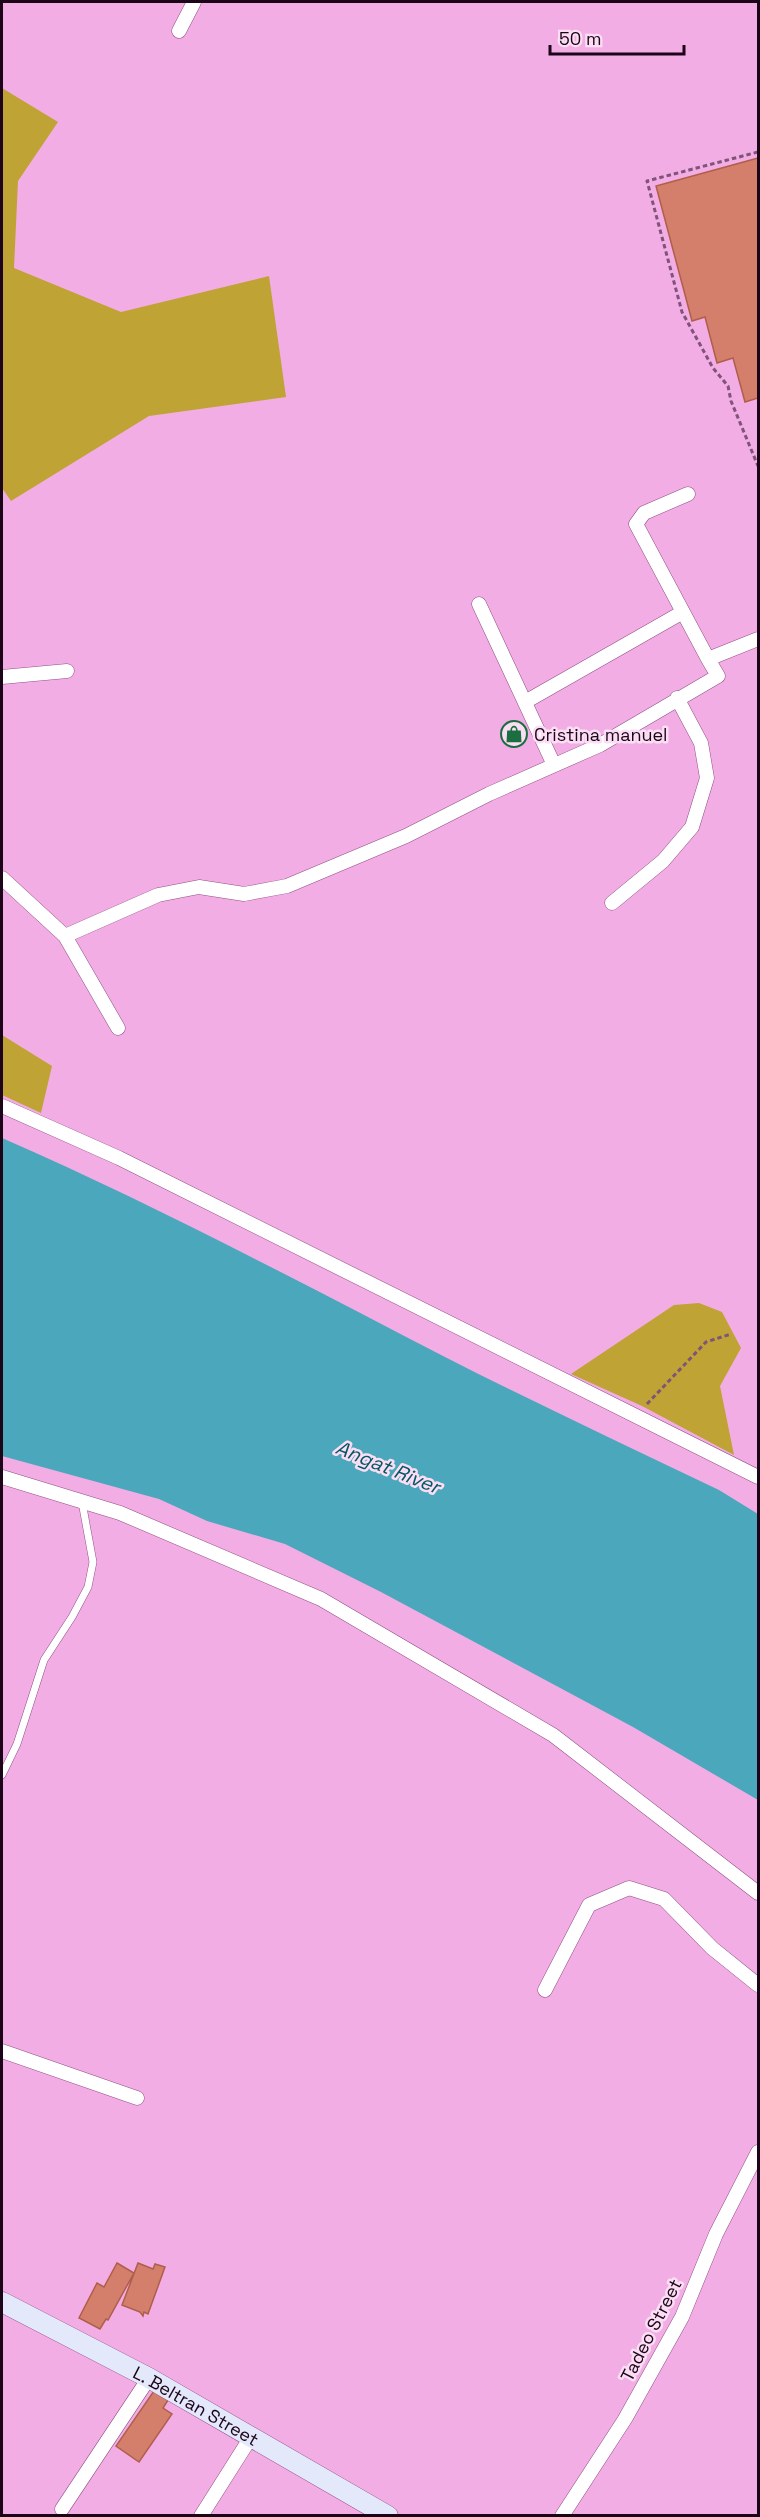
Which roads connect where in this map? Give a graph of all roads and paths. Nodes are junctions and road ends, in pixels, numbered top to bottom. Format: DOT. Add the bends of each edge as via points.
graph roads {
  1 [pos="194,2"];
  2 [pos="179,31"];
  3 [pos="759,153"];
  4 [pos="759,466"];
  5 [pos="688,494"];
  6 [pos="479,604"];
  7 [pos="683,612"];
  8 [pos="759,639"];
  9 [pos="708,659"];
  10 [pos="67,671"];
  11 [pos="2,677"];
  12 [pos="677,698"];
  13 [pos="525,702"];
  14 [pos="554,765"];
  15 [pos="2,878"];
  16 [pos="612,903"];
  17 [pos="65,936"];
  18 [pos="118,1028"];
  19 [pos="2,1106"];
  20 [pos="731,1334"];
  21 [pos="635,1415"];
  22 [pos="2,1477"];
  23 [pos="759,1477"];
  24 [pos="82,1502"];
  25 [pos="2,1775"];
  26 [pos="759,1893"];
  27 [pos="759,1985"];
  28 [pos="544,1990"];
  29 [pos="2,2051"];
  30 [pos="137,2097"];
  31 [pos="759,2152"];
  32 [pos="2,2301"];
  33 [pos="149,2378"];
  34 [pos="251,2437"];
  35 [pos="62,2509"];
  36 [pos="201,2516"];
  37 [pos="388,2516"];
  38 [pos="562,2516"];
  1 -- 2 [label="street"];
  3 -- 4 [label="path" via="647,181 682,312 713,368 728,386"];
  5 -- 7 [label="street" via="644,513 636,524"];
  6 -- 13 [label="street"];
  7 -- 9 [label="street"];
  7 -- 13 [label="street"];
  8 -- 9 [label="street"];
  9 -- 12 [label="street" via="717,676"];
  10 -- 11 [label="street"];
  12 -- 14 [label="street" via="600,745"];
  12 -- 16 [label="street" via="700,743 707,778 692,827 663,861"];
  13 -- 14 [label="street"];
  14 -- 17 [label="street" via="406,836 287,886 244,894 199,887 159,895"];
  15 -- 17 [label="street"];
  17 -- 18 [label="street"];
  19 -- 21 [label="street" via="119,1158"];
  20 -- 21 [label="path" via="706,1342"];
  21 -- 23 [label="street"];
  22 -- 24 [label="street"];
  24 -- 25 [label="lane" via="93,1562 88,1587 44,1660"];
  24 -- 26 [label="street" via="120,1514 321,1599 553,1734"];
  27 -- 28 [label="street" via="712,1948 664,1899 629,1888 590,1905"];
  29 -- 30 [label="street"];
  31 -- 38 [label="street, Tadeo Street" via="716,2234 682,2317 625,2419"];
  32 -- 33 [label="street, L. Beltran Street"];
  33 -- 34 [label="street, L. Beltran Street"];
  33 -- 35 [label="street"];
  34 -- 36 [label="street"];
  34 -- 37 [label="street, L. Beltran Street"];
}
